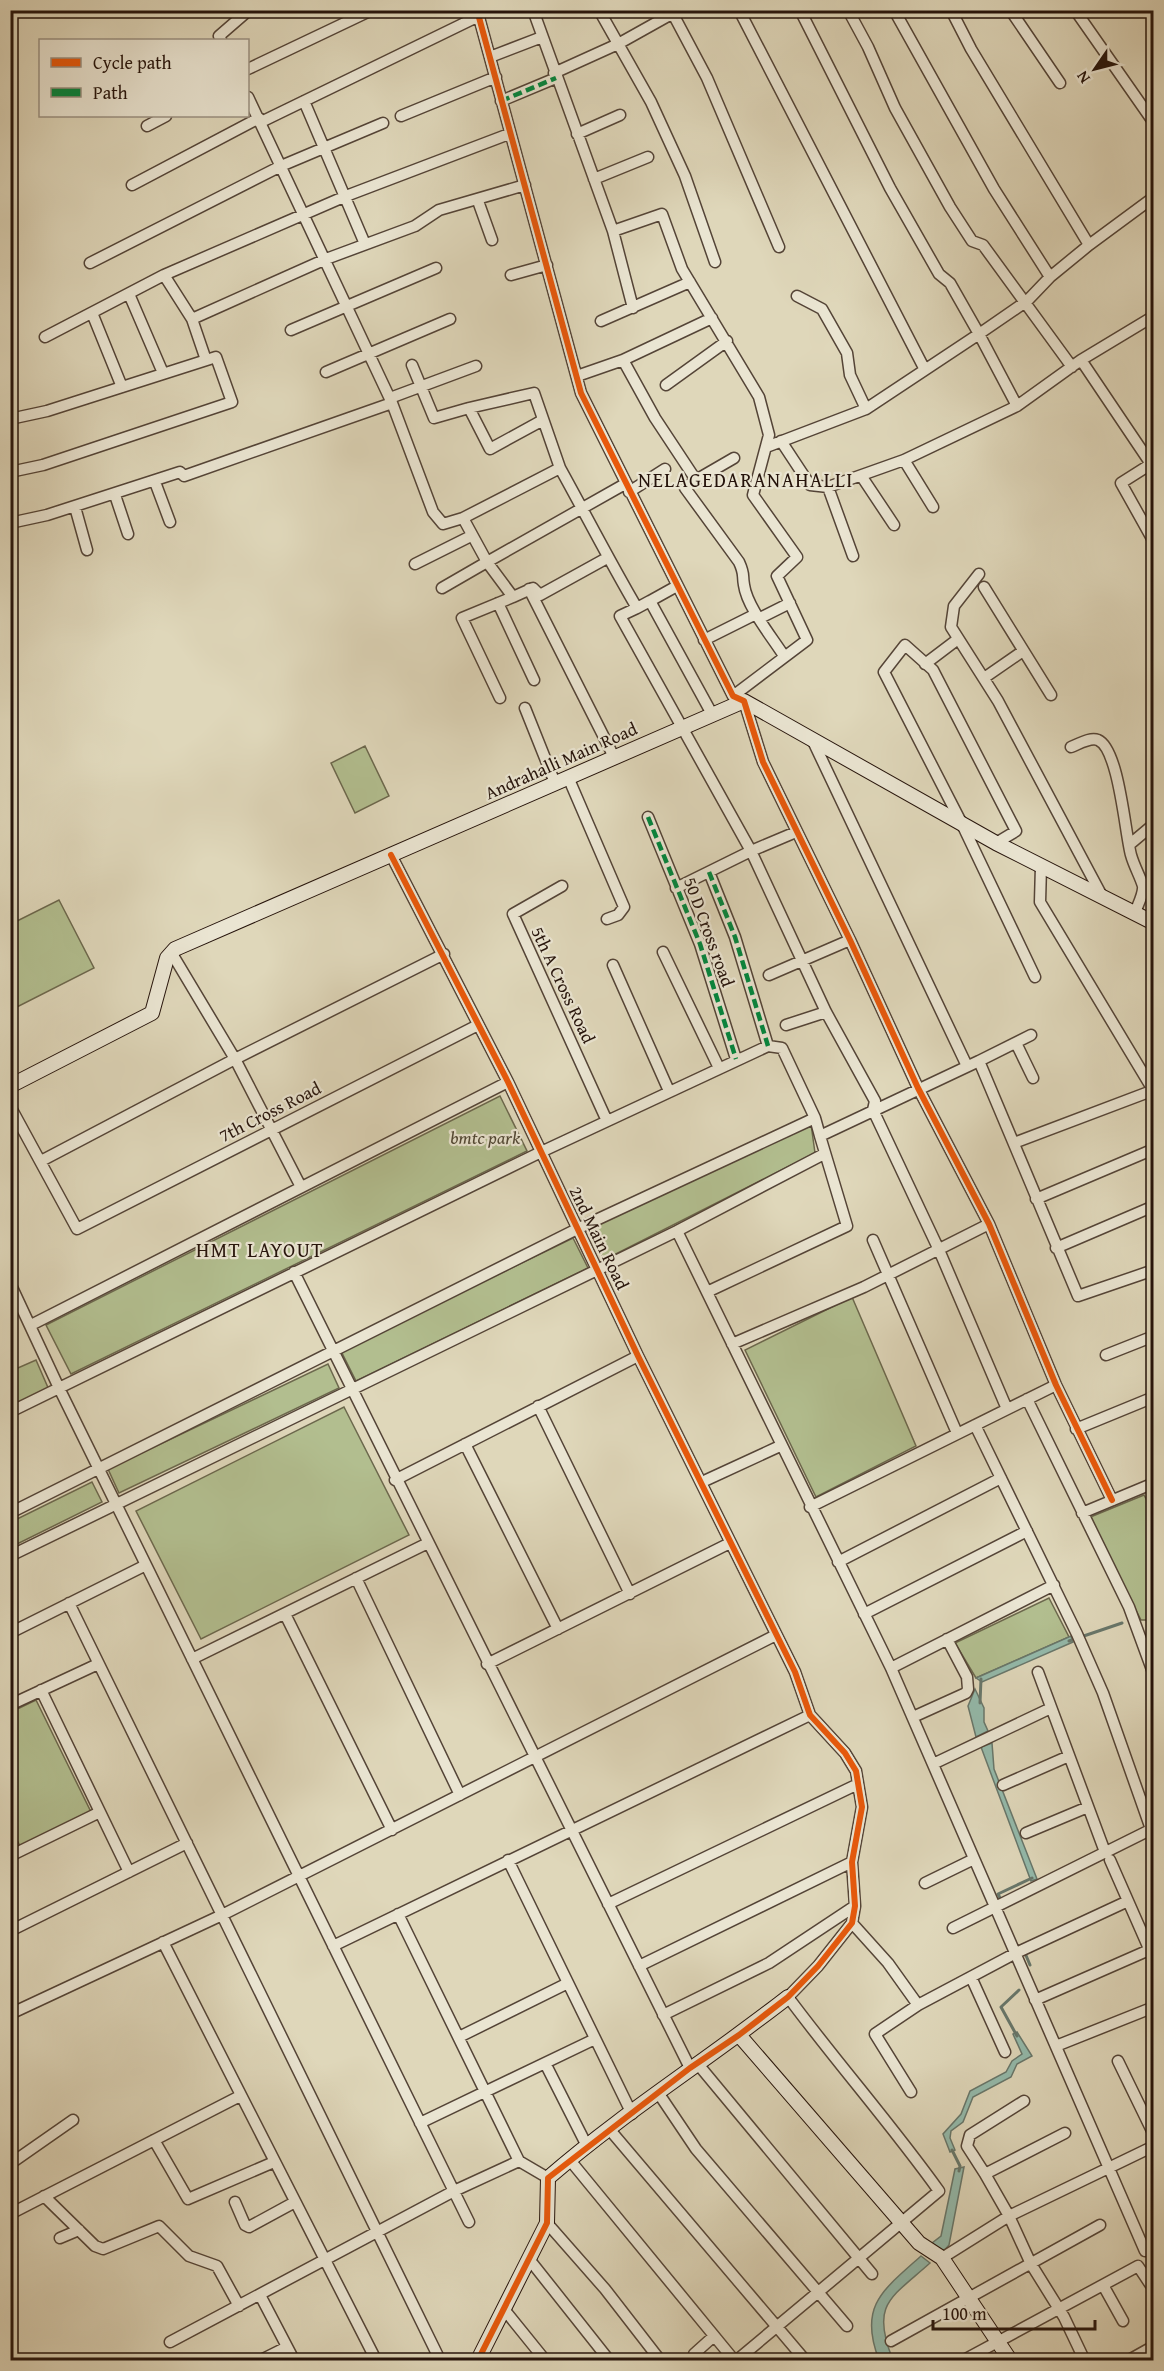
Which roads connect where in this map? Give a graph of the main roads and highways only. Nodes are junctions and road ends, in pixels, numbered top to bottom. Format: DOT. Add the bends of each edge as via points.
graph roads {
  1 [pos="1154,923"];
  2 [pos="10,1086"];
  3 [pos="788,1997"];
  4 [pos="739,2035"];
  5 [pos="478,2360"];
  6 [pos="1010,2361"];
  1 -- 2 [label="main road, Andrahalli Main Road" via="996,843 738,698 684,727 171,952 152,1013"];
  3 -- 4 [label="main road"];
  4 -- 5 [label="main road" via="548,2178 548,2223"];
  4 -- 6 [label="main road" via="919,2243 942,2258"];
}
